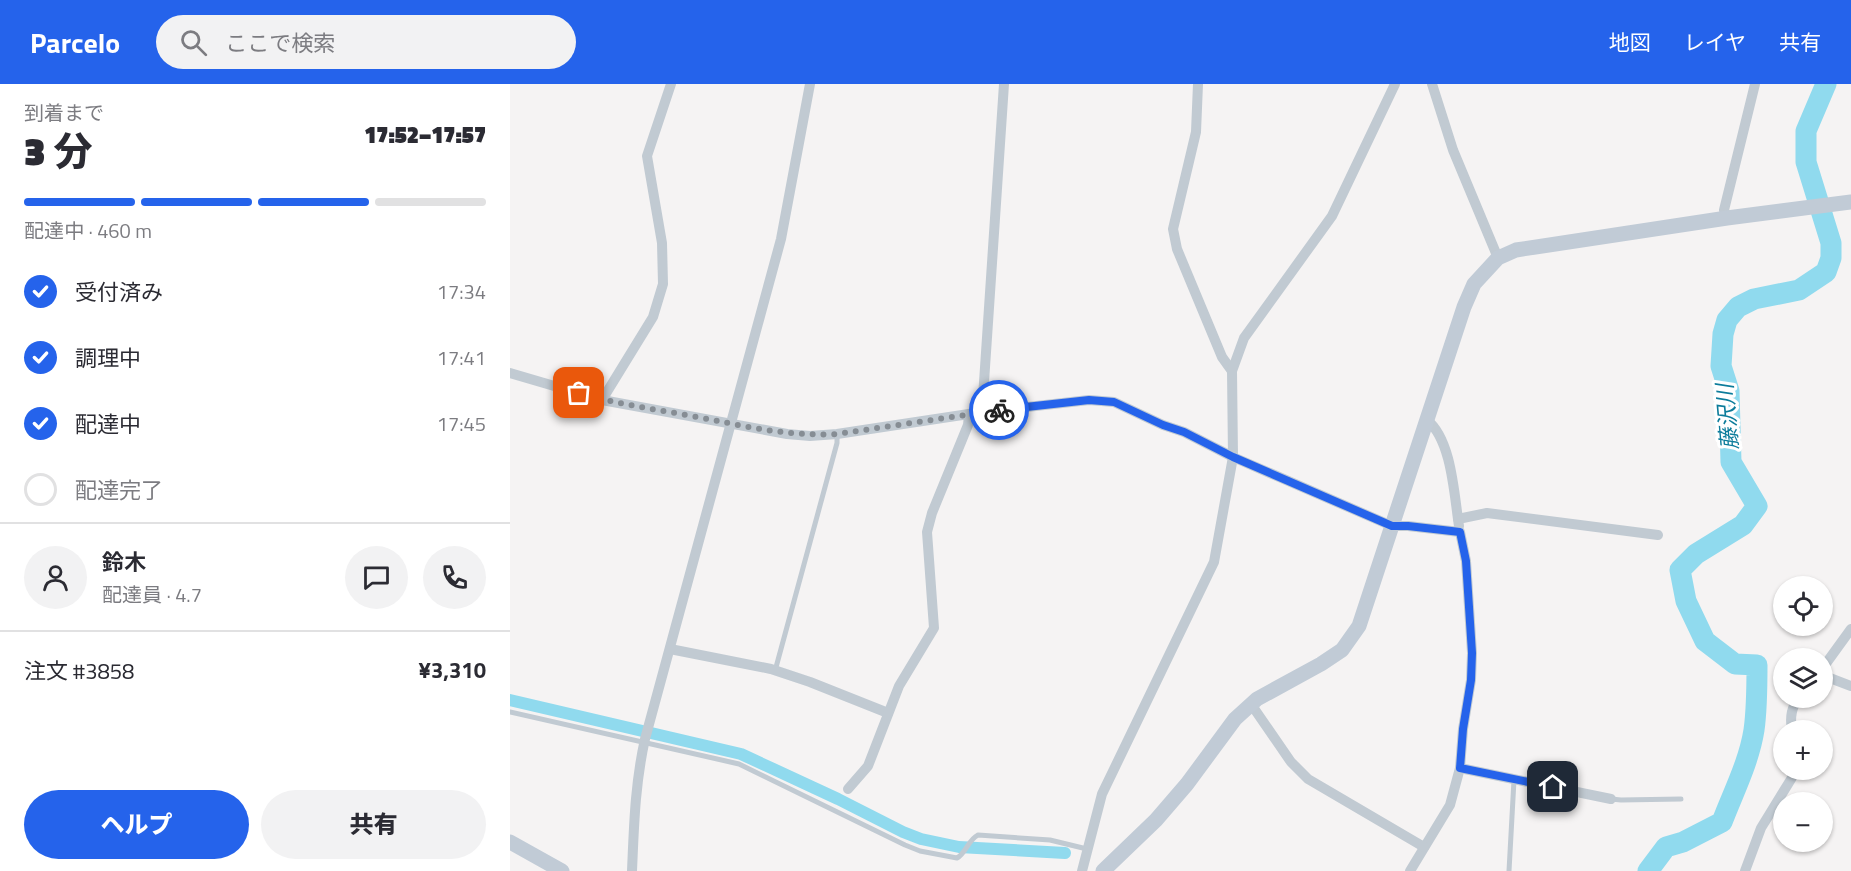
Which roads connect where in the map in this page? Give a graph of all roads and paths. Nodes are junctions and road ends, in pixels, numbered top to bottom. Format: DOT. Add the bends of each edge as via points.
graph roads {
  1 [pos="671,84"];
  2 [pos="810,84"];
  3 [pos="1004,84"];
  4 [pos="1198,84"];
  5 [pos="1395,84"];
  6 [pos="1432,84"];
  7 [pos="1755,84"];
  8 [pos="1851,202"];
  9 [pos="1727,218"];
  10 [pos="1498,258"];
  11 [pos="1232,371"];
  12 [pos="510,373"];
  13 [pos="602,400"];
  14 [pos="982,412"];
  15 [pos="969,415"];
  16 [pos="1427,420"];
  17 [pos="731,424"];
  18 [pos="837,434"];
  19 [pos="1233,457"];
  20 [pos="1458,519"];
  21 [pos="1392,526"];
  22 [pos="1460,532"];
  23 [pos="1658,535"];
  24 [pos="1851,629"];
  25 [pos="670,649"];
  26 [pos="1833,654"];
  27 [pos="775,671"];
  28 [pos="1833,679"];
  29 [pos="1851,686"];
  30 [pos="1251,704"];
  31 [pos="510,711"];
  32 [pos="888,713"];
  33 [pos="645,741"];
  34 [pos="1460,768"];
  35 [pos="1515,779"];
  36 [pos="1791,780"];
  37 [pos="848,789"];
  38 [pos="1611,799"];
  39 [pos="1682,799"];
  40 [pos="510,842"];
  41 [pos="1424,847"];
  42 [pos="1087,849"];
  43 [pos="562,871"];
  44 [pos="632,871"];
  45 [pos="1082,871"];
  46 [pos="1103,871"];
  47 [pos="1410,871"];
  48 [pos="1509,871"];
  49 [pos="1745,871"];
  1 -- 13 [label="street" via="647,156 662,243 663,284 653,317"];
  2 -- 17 [label="street" via="781,239"];
  3 -- 14 [label="street"];
  4 -- 11 [label="street" via="1196,132 1173,229 1177,249 1222,357"];
  5 -- 11 [label="street" via="1332,216 1244,338"];
  6 -- 10 [label="street" via="1453,150"];
  7 -- 9 [label="street" via="1724,210"];
  8 -- 9 [label="street"];
  9 -- 10 [label="street" via="1516,250"];
  10 -- 16 [label="street" via="1473,284"];
  11 -- 19 [label="street"];
  12 -- 13 [label="street"];
  13 -- 17 [label="street"];
  14 -- 15 [label="street"];
  14 -- 19 [label="street" via="1089,400 1114,402"];
  15 -- 18 [label="street"];
  15 -- 32 [label="street" via="927,532 934,628 899,686"];
  16 -- 20 [label="street" via="1438,433 1447,457"];
  16 -- 21 [label="street"];
  17 -- 18 [label="street" via="787,434"];
  17 -- 25 [label="street"];
  18 -- 27 [label="lane"];
  19 -- 21 [label="street"];
  19 -- 42 [label="street" via="1214,562 1102,794"];
  20 -- 22 [label="street"];
  20 -- 23 [label="street" via="1487,513"];
  21 -- 22 [label="street"];
  21 -- 30 [label="street" via="1359,626 1342,650"];
  22 -- 34 [label="street" via="1466,561 1472,653"];
  24 -- 26 [label="street"];
  25 -- 27 [label="street"];
  25 -- 33 [label="street"];
  27 -- 32 [label="street"];
  28 -- 29 [label="street"];
  30 -- 41 [label="street" via="1291,762 1308,779"];
  30 -- 46 [label="street" via="1156,820"];
  31 -- 33 [label="lane"];
  32 -- 37 [label="street" via="868,766"];
  33 -- 42 [label="lane" via="739,764 920,851 954,858 962,855 978,835 1039,839"];
  33 -- 44 [label="street" via="636,789"];
  34 -- 35 [label="street"];
  34 -- 41 [label="street" via="1450,806"];
  35 -- 38 [label="street"];
  35 -- 48 [label="lane"];
  36 -- 49 [label="street" via="1761,828"];
  38 -- 39 [label="lane"];
  40 -- 43 [label="street"];
  41 -- 47 [label="street"];
  42 -- 45 [label="street"];
}
